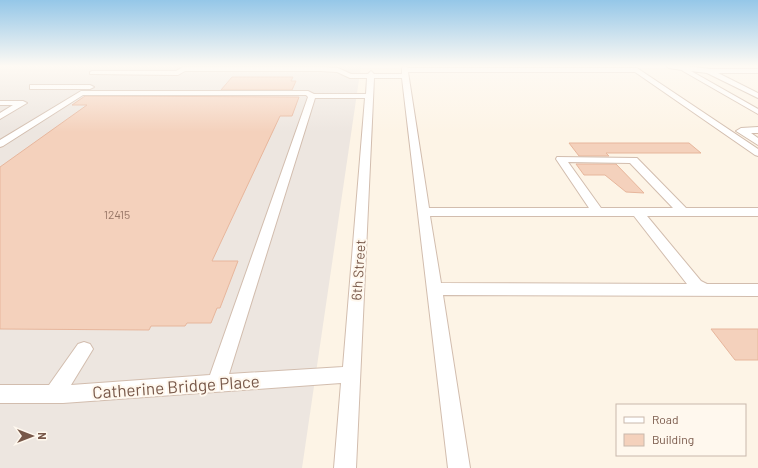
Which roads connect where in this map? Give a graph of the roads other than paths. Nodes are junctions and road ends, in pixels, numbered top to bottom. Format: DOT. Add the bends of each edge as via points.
graph roads {
  1 [pos="369,88"];
  2 [pos="408,88"];
  3 [pos="663,88"];
  4 [pos="716,88"];
  5 [pos="742,88"];
  6 [pos="312,96"];
  7 [pos="369,96"];
  8 [pos="758,96"];
  9 [pos="0,103"];
  10 [pos="758,112"];
  11 [pos="0,116"];
  12 [pos="758,130"];
  13 [pos="758,142"];
  14 [pos="0,144"];
  15 [pos="758,153"];
  16 [pos="424,212"];
  17 [pos="597,212"];
  18 [pos="637,212"];
  19 [pos="683,212"];
  20 [pos="758,212"];
  21 [pos="435,289"];
  22 [pos="705,290"];
  23 [pos="758,290"];
  24 [pos="84,349"];
  25 [pos="351,375"];
  26 [pos="216,384"];
  27 [pos="0,394"];
  28 [pos="54,394"];
  29 [pos="346,468"];
  30 [pos="459,468"];
  1 -- 7 [label="street, 6th Street"];
  2 -- 16 [label="street"];
  3 -- 15 [label="street"];
  4 -- 10 [label="street"];
  5 -- 8 [label="street"];
  6 -- 7 [label="street"];
  6 -- 14 [label="street" via="308,93 81,93"];
  6 -- 26 [label="street"];
  7 -- 25 [label="street, 6th Street"];
  9 -- 11 [label="street" via="23,103"];
  12 -- 13 [label="street" via="741,131"];
  16 -- 17 [label="street"];
  16 -- 21 [label="street"];
  17 -- 18 [label="street"];
  17 -- 19 [label="street" via="561,159 633,160"];
  18 -- 19 [label="street"];
  18 -- 22 [label="street" via="696,285"];
  19 -- 20 [label="street"];
  21 -- 22 [label="street"];
  21 -- 30 [label="street"];
  22 -- 23 [label="street"];
  24 -- 28 [label="street"];
  25 -- 26 [label="street, Catherine Bridge Place"];
  25 -- 29 [label="street, 6th Street"];
  26 -- 28 [label="street, Catherine Bridge Place"];
  27 -- 28 [label="street, Catherine Bridge Place"];
}
